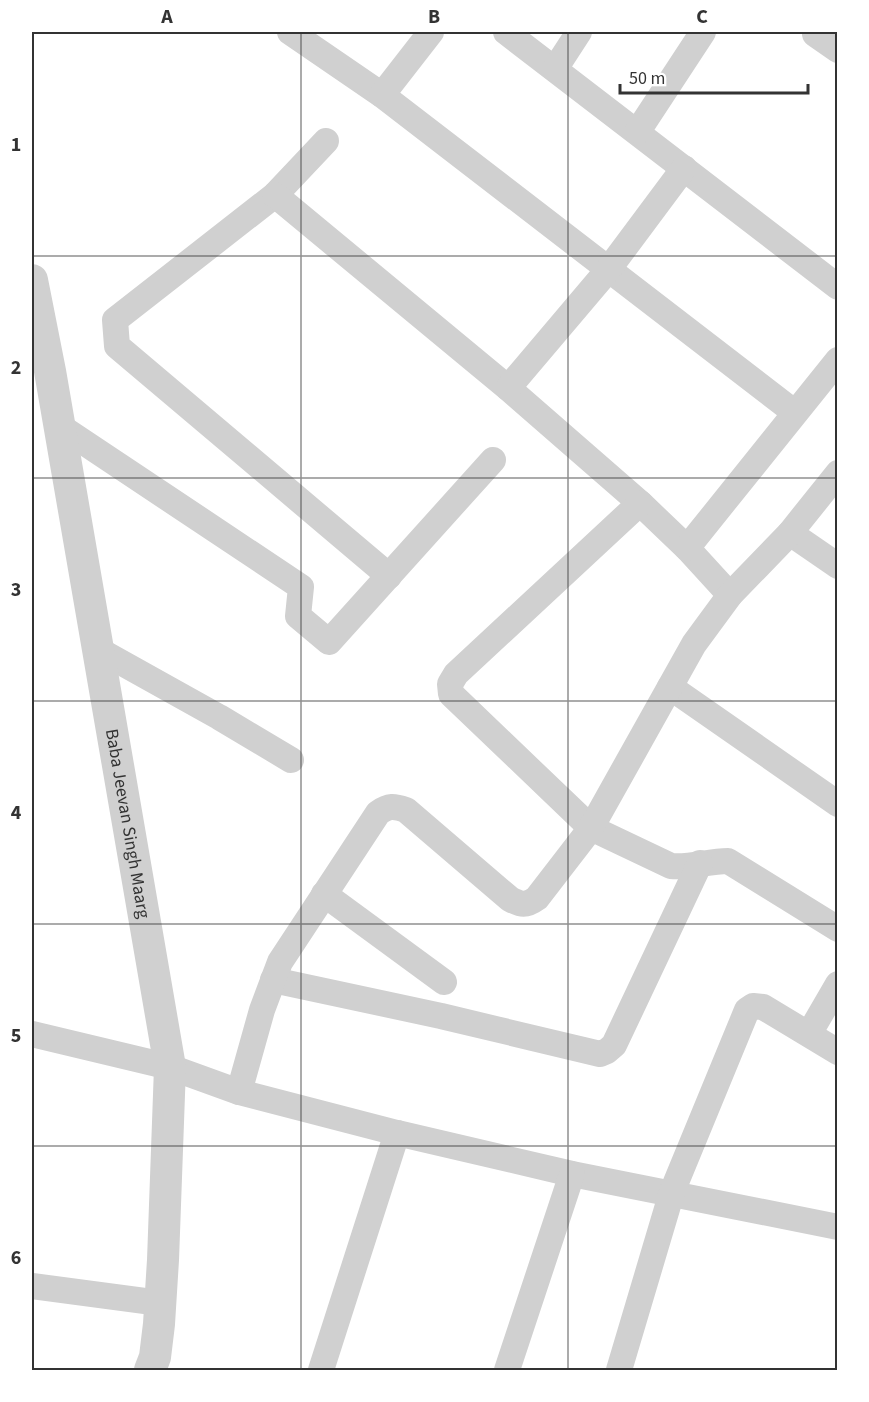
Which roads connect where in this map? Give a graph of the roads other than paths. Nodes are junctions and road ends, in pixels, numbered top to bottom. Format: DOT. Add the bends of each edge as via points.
graph roads {
  1 [pos="290,32"];
  2 [pos="431,32"];
  3 [pos="506,32"];
  4 [pos="579,32"];
  5 [pos="703,32"];
  6 [pos="814,34"];
  7 [pos="837,50"];
  8 [pos="555,69"];
  9 [pos="382,95"];
  10 [pos="638,131"];
  11 [pos="326,141"];
  12 [pos="684,168"];
  13 [pos="275,195"];
  14 [pos="608,270"];
  15 [pos="32,280"];
  16 [pos="837,287"];
  17 [pos="837,360"];
  18 [pos="508,388"];
  19 [pos="794,412"];
  20 [pos="58,424"];
  21 [pos="493,460"];
  22 [pos="837,473"];
  23 [pos="640,503"];
  24 [pos="790,532"];
  25 [pos="687,548"];
  26 [pos="837,566"];
  27 [pos="389,576"];
  28 [pos="730,595"];
  29 [pos="97,649"];
  30 [pos="669,687"];
  31 [pos="291,760"];
  32 [pos="837,804"];
  33 [pos="591,828"];
  34 [pos="700,863"];
  35 [pos="324,894"];
  36 [pos="837,929"];
  37 [pos="273,980"];
  38 [pos="444,982"];
  39 [pos="837,984"];
  40 [pos="809,1034"];
  41 [pos="32,1039"];
  42 [pos="837,1052"];
  43 [pos="170,1067"];
  44 [pos="240,1092"];
  45 [pos="398,1133"];
  46 [pos="572,1174"];
  47 [pos="672,1192"];
  48 [pos="837,1227"];
  49 [pos="32,1286"];
  50 [pos="160,1303"];
  51 [pos="150,1371"];
  52 [pos="321,1371"];
  53 [pos="507,1371"];
  54 [pos="619,1371"];
  1 -- 9 [label="street"];
  2 -- 9 [label="street"];
  3 -- 8 [label="street"];
  4 -- 8 [label="street"];
  5 -- 10 [label="street"];
  6 -- 7 [label="street"];
  8 -- 10 [label="street"];
  9 -- 14 [label="street"];
  10 -- 12 [label="street"];
  11 -- 13 [label="street"];
  12 -- 14 [label="street"];
  12 -- 16 [label="street"];
  13 -- 18 [label="street"];
  13 -- 27 [label="street" via="116,320 117,346"];
  14 -- 18 [label="street"];
  14 -- 19 [label="street"];
  15 -- 20 [label="street, Baba Jeevan Singh Maarg"];
  17 -- 19 [label="street"];
  18 -- 23 [label="street"];
  19 -- 25 [label="street"];
  20 -- 27 [label="street" via="301,587 298,616 329,642"];
  20 -- 29 [label="street, Baba Jeevan Singh Maarg"];
  21 -- 27 [label="street"];
  22 -- 24 [label="street"];
  23 -- 25 [label="street"];
  23 -- 33 [label="street" via="456,674 450,684 451,694"];
  24 -- 26 [label="street"];
  24 -- 28 [label="street"];
  25 -- 28 [label="street"];
  28 -- 30 [label="street"];
  29 -- 31 [label="street"];
  29 -- 43 [label="street, Baba Jeevan Singh Maarg"];
  30 -- 32 [label="street"];
  30 -- 33 [label="street"];
  33 -- 34 [label="street" via="671,866"];
  33 -- 35 [label="street" via="537,898 521,905 406,810 387,806 378,813"];
  34 -- 36 [label="street" via="728,861"];
  34 -- 37 [label="street" via="614,1045 600,1054"];
  35 -- 37 [label="street" via="286,952"];
  35 -- 38 [label="street"];
  37 -- 44 [label="street"];
  39 -- 40 [label="street"];
  40 -- 42 [label="street"];
  40 -- 47 [label="street" via="763,1007 747,1010"];
  41 -- 43 [label="street"];
  43 -- 44 [label="street"];
  43 -- 50 [label="street, Baba Jeevan Singh Maarg"];
  44 -- 45 [label="street"];
  45 -- 46 [label="street"];
  45 -- 52 [label="street"];
  46 -- 47 [label="street"];
  46 -- 53 [label="street"];
  47 -- 48 [label="street"];
  47 -- 54 [label="street"];
  49 -- 50 [label="street"];
  50 -- 51 [label="street, Baba Jeevan Singh Maarg"];
}
